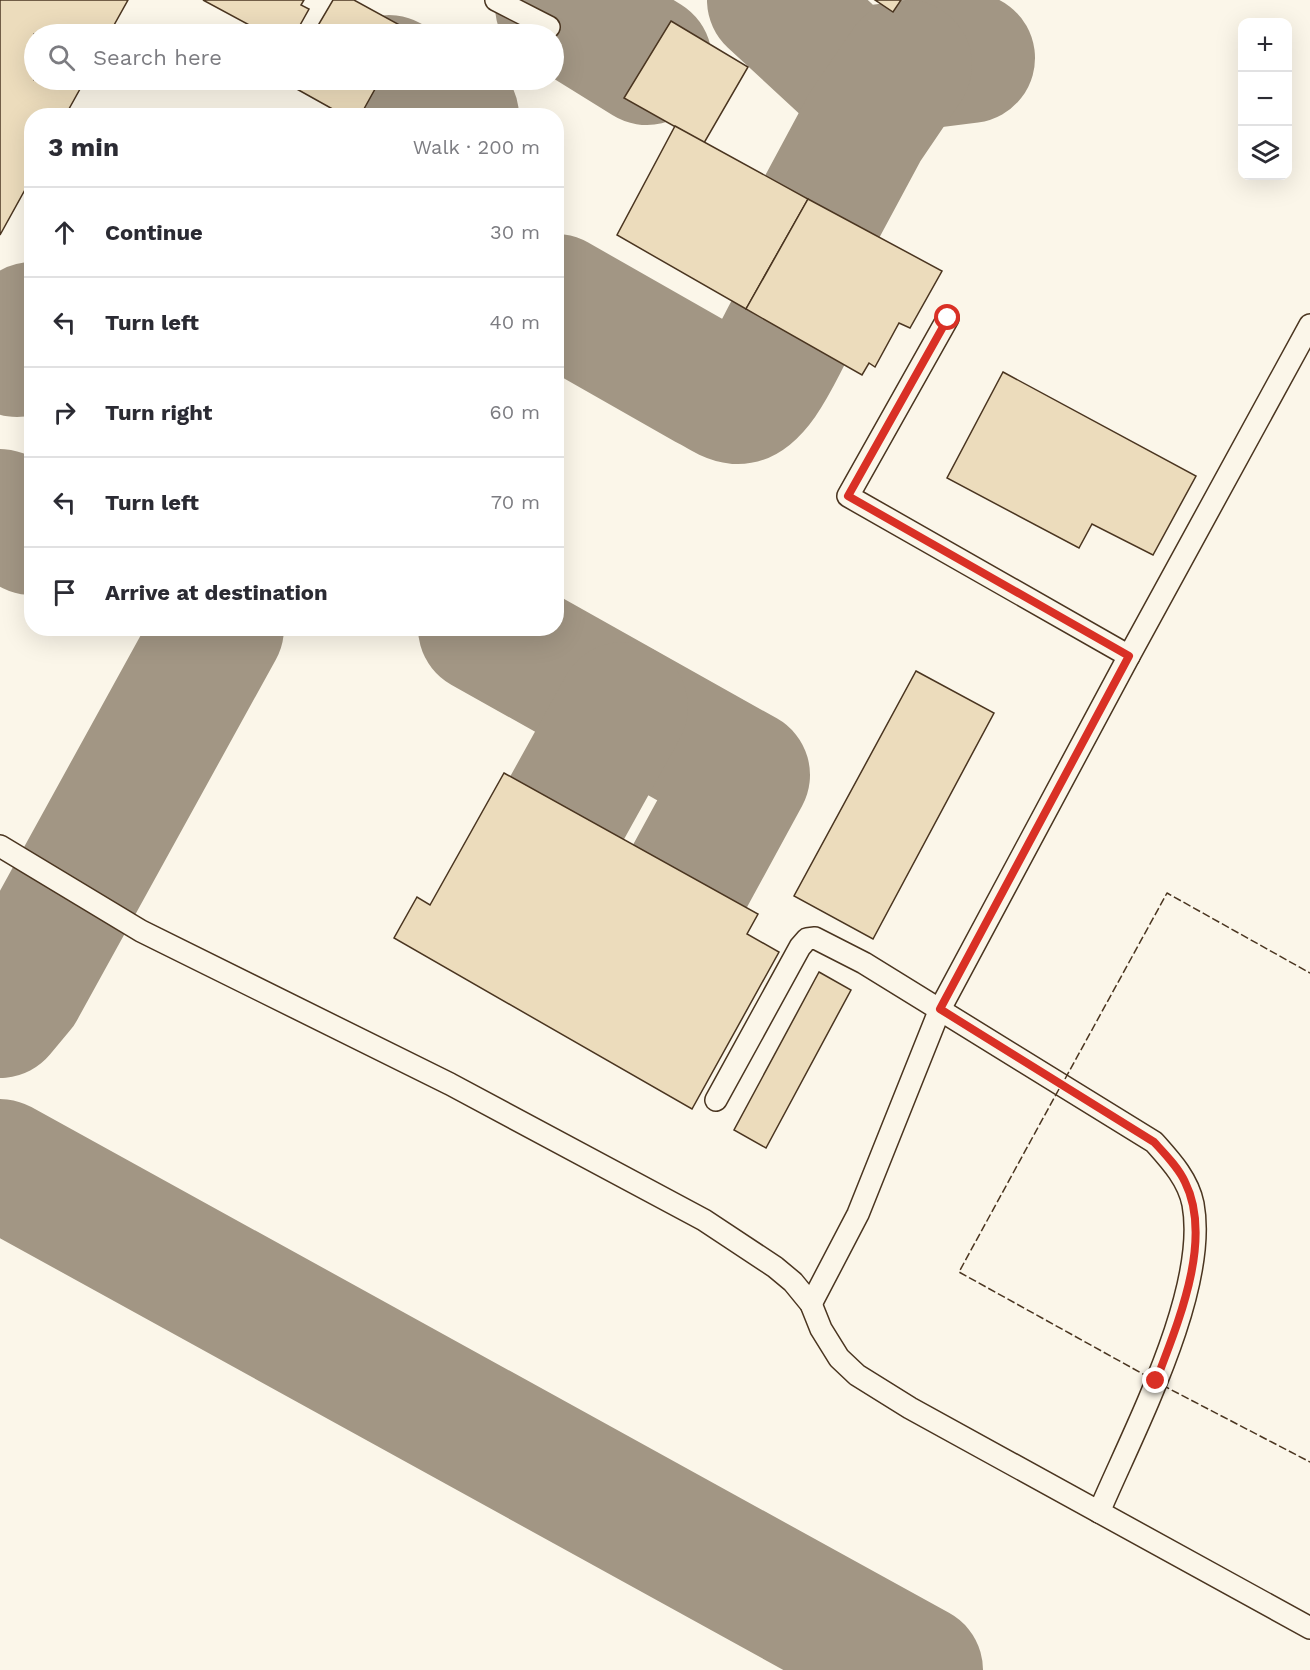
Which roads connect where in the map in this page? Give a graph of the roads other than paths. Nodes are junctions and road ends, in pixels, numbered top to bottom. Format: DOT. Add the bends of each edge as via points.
graph roads {
  1 [pos="496,0"];
  2 [pos="543,24"];
  3 [pos="948,318"];
  4 [pos="1310,325"];
  5 [pos="1129,656"];
  6 [pos="0,846"];
  7 [pos="940,1009"];
  8 [pos="716,1100"];
  9 [pos="810,1304"];
  10 [pos="1099,1512"];
  11 [pos="1310,1628"];
  1 -- 2 [label="lane"];
  3 -- 5 [label="lane" via="848,496"];
  4 -- 5 [label="lane"];
  5 -- 7 [label="lane"];
  6 -- 9 [label="lane" via="141,931 450,1084 704,1220 775,1267"];
  7 -- 8 [label="lane" via="864,963 811,937 800,947"];
  7 -- 9 [label="lane" via="858,1214"];
  7 -- 10 [label="lane" via="1154,1142 1185,1181 1193,1202 1196,1231 1182,1312"];
  9 -- 10 [label="lane" via="839,1358 857,1375"];
  10 -- 11 [label="lane"];
}
